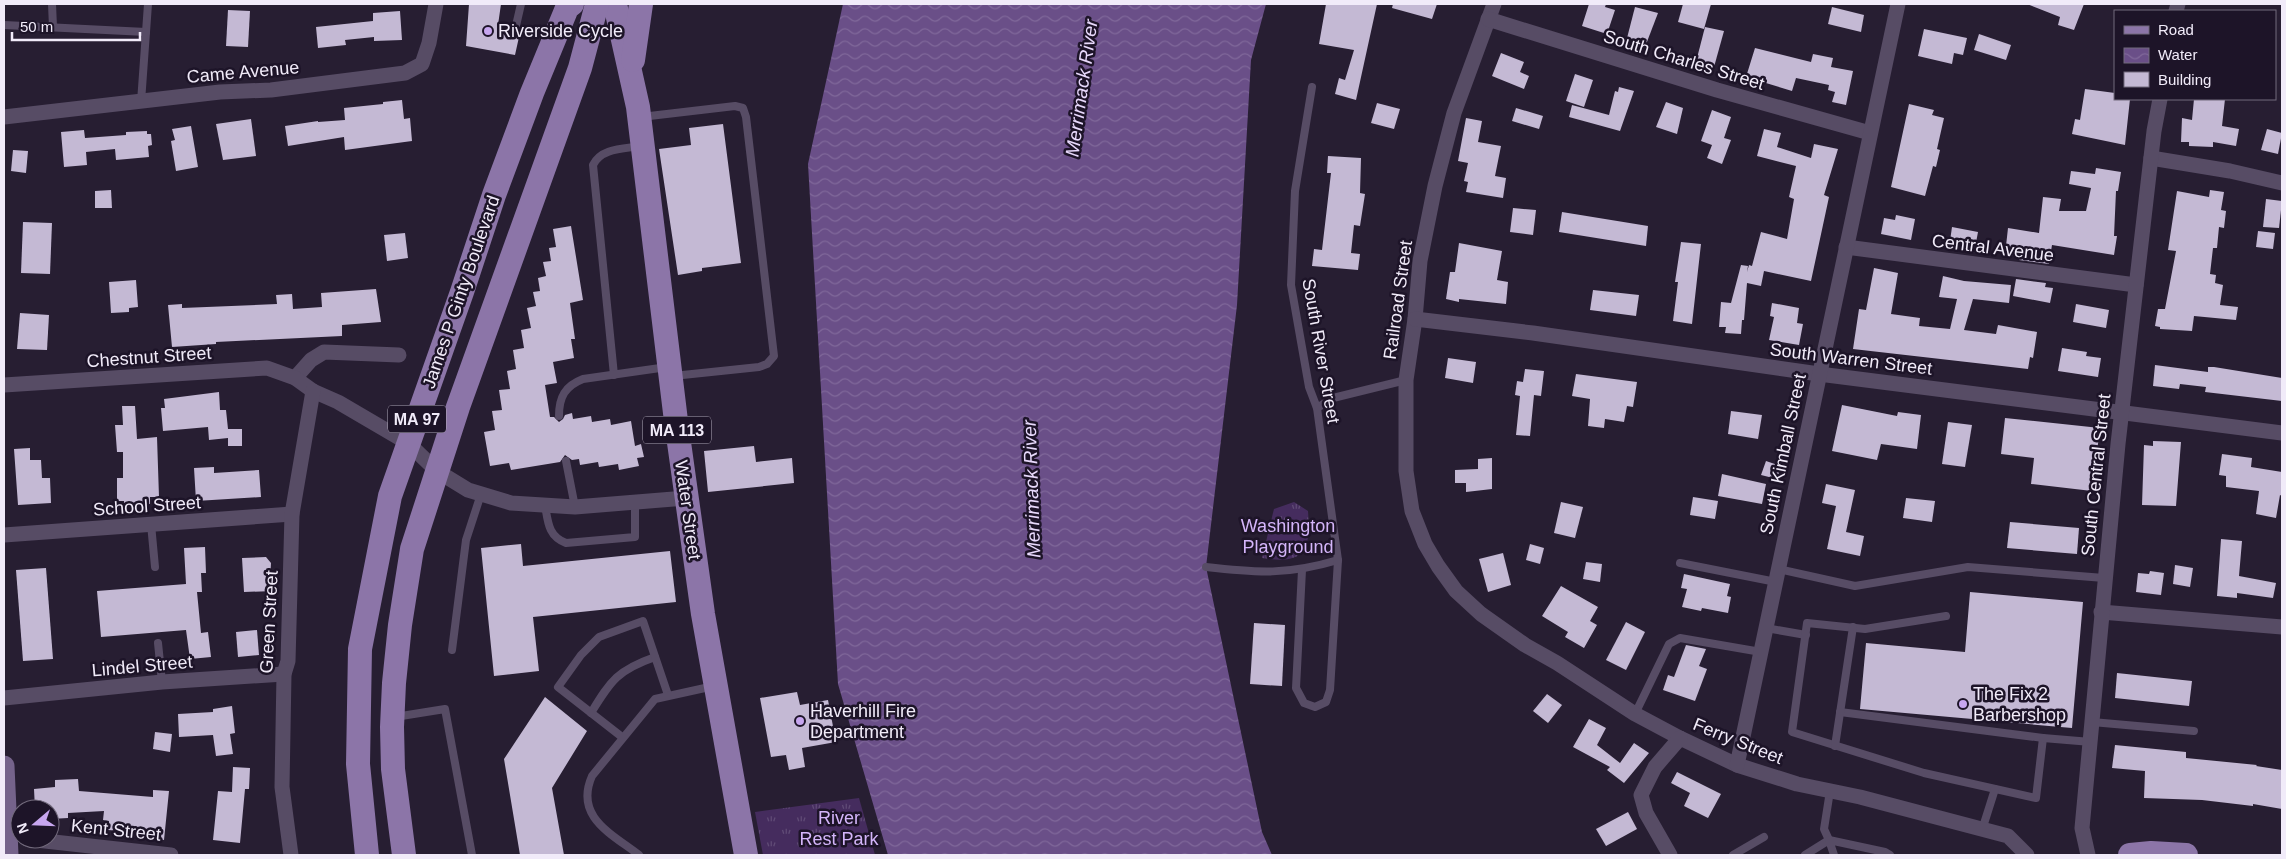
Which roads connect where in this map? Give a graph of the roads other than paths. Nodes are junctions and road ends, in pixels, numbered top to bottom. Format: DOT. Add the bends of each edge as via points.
graph roads {
  1 [pos="52,4"];
  2 [pos="148,4"];
  3 [pos="436,4"];
  4 [pos="522,4"];
  5 [pos="572,4"];
  6 [pos="597,4"];
  7 [pos="615,4"];
  8 [pos="641,4"];
  9 [pos="1494,4"];
  10 [pos="1898,4"];
  11 [pos="1488,19"];
  12 [pos="4,25"];
  13 [pos="53,28"];
  14 [pos="515,30"];
  15 [pos="146,32"];
  16 [pos="632,74"];
  17 [pos="1312,87"];
  18 [pos="2160,100"];
  19 [pos="141,102"];
  20 [pos="4,117"];
  21 [pos="640,117"];
  22 [pos="1870,133"];
  23 [pos="642,145"];
  24 [pos="2151,158"];
  25 [pos="2282,183"];
  26 [pos="1846,248"];
  27 [pos="2136,285"];
  28 [pos="1415,319"];
  29 [pos="399,355"];
  30 [pos="670,372"];
  31 [pos="1819,374"];
  32 [pos="614,375"];
  33 [pos="295,378"];
  34 [pos="1406,380"];
  35 [pos="4,385"];
  36 [pos="313,391"];
  37 [pos="1316,408"];
  38 [pos="2121,412"];
  39 [pos="559,416"];
  40 [pos="2282,433"];
  41 [pos="408,443"];
  42 [pos="566,461"];
  43 [pos="437,471"];
  44 [pos="481,494"];
  45 [pos="686,498"];
  46 [pos="634,502"];
  47 [pos="545,505"];
  48 [pos="575,506"];
  49 [pos="292,514"];
  50 [pos="151,524"];
  51 [pos="4,535"];
  52 [pos="1338,560"];
  53 [pos="1680,563"];
  54 [pos="155,567"];
  55 [pos="1206,567"];
  56 [pos="1302,570"];
  57 [pos="1777,575"];
  58 [pos="2104,578"];
  59 [pos="1462,597"];
  60 [pos="2101,612"];
  61 [pos="1946,616"];
  62 [pos="1766,628"];
  63 [pos="1853,628"];
  64 [pos="2282,628"];
  65 [pos="1806,635"];
  66 [pos="158,642"];
  67 [pos="452,650"];
  68 [pos="1761,652"];
  69 [pos="655,657"];
  70 [pos="284,674"];
  71 [pos="162,682"];
  72 [pos="716,686"];
  73 [pos="668,695"];
  74 [pos="4,698"];
  75 [pos="1840,712"];
  76 [pos="591,713"];
  77 [pos="1635,714"];
  78 [pos="392,717"];
  79 [pos="2092,722"];
  80 [pos="2194,731"];
  81 [pos="622,737"];
  82 [pos="1680,738"];
  83 [pos="2043,738"];
  84 [pos="2091,742"];
  85 [pos="1836,746"];
  86 [pos="1737,765"];
  87 [pos="4,766"];
  88 [pos="1995,789"];
  89 [pos="1830,791"];
  90 [pos="10,816"];
  91 [pos="1982,830"];
  92 [pos="1764,837"];
  93 [pos="1829,840"];
  94 [pos="60,845"];
  95 [pos="171,855"];
  96 [pos="291,855"];
  97 [pos="367,855"];
  98 [pos="404,855"];
  99 [pos="472,855"];
  100 [pos="639,855"];
  101 [pos="746,855"];
  102 [pos="1670,855"];
  103 [pos="1733,855"];
  104 [pos="1804,855"];
  105 [pos="1834,855"];
  106 [pos="1890,855"];
  107 [pos="2027,855"];
  108 [pos="2088,855"];
  109 [pos="2130,855"];
  110 [pos="2186,855"];
  1 -- 13 [label="lane"];
  2 -- 15 [label="lane"];
  3 -- 19 [label="street, Came Avenue" via="422,64 405,74"];
  4 -- 14 [label="lane"];
  5 -- 41 [label="main road, James P Ginty Boulevard / MA 97" via="567,8 532,93"];
  6 -- 43 [label="main road, James P Ginty Boulevard / MA 97" via="580,68"];
  7 -- 16 [label="main road, Water Street / MA 113"];
  8 -- 16 [label="main road, Water Street"];
  9 -- 11 [label="street, Railroad Street"];
  10 -- 22 [label="street, South Kimball Street"];
  11 -- 22 [label="street, South Charles Street" via="1717,90"];
  11 -- 28 [label="street, Railroad Street" via="1454,113 1435,186 1420,261"];
  12 -- 13 [label="lane"];
  13 -- 15 [label="lane"];
  15 -- 19 [label="lane"];
  16 -- 21 [label="main road, Water Street / MA 113"];
  17 -- 37 [label="lane, South River Street" via="1295,191 1291,285 1309,388"];
  18 -- 24 [label="street, South Central Street"];
  19 -- 20 [label="street, Came Avenue"];
  21 -- 23 [label="main road, Water Street / MA 113"];
  21 -- 30 [label="lane" via="735,106 743,108 746,117 774,356 760,367"];
  22 -- 26 [label="street, South Kimball Street"];
  23 -- 30 [label="main road, Water Street / MA 113"];
  23 -- 32 [label="lane" via="603,154 593,165"];
  24 -- 25 [label="street"];
  24 -- 27 [label="street, South Central Street"];
  26 -- 27 [label="street, Central Avenue"];
  26 -- 31 [label="street, South Kimball Street"];
  27 -- 38 [label="street, South Central Street"];
  28 -- 31 [label="street, South Warren Street"];
  28 -- 34 [label="street, Railroad Street"];
  29 -- 33 [label="street" via="324,352 310,360"];
  30 -- 32 [label="lane"];
  30 -- 45 [label="main road, Water Street / MA 113"];
  31 -- 38 [label="street, South Warren Street"];
  31 -- 57 [label="street, South Kimball Street"];
  32 -- 39 [label="lane" via="573,382 561,397"];
  33 -- 35 [label="street, Chestnut Street" via="267,368"];
  33 -- 36 [label="street, Chestnut Street"];
  34 -- 37 [label="lane" via="1332,398"];
  34 -- 59 [label="street, Railroad Street" via="1406,471 1412,511 1434,559"];
  36 -- 41 [label="street, Chestnut Street"];
  36 -- 49 [label="street, Green Street"];
  37 -- 52 [label="lane, South River Street"];
  38 -- 40 [label="street, South Warren Street"];
  38 -- 58 [label="street, South Central Street"];
  41 -- 43 [label="street, Chestnut Street"];
  41 -- 97 [label="main road, James P Ginty Boulevard / MA 97" via="390,496 360,649 358,764"];
  42 -- 48 [label="lane"];
  43 -- 44 [label="street, Chestnut Street"];
  43 -- 78 [label="main road, James P Ginty Boulevard / MA 97" via="412,549 400,625"];
  44 -- 47 [label="street, Chestnut Street" via="511,503"];
  44 -- 67 [label="lane" via="466,540"];
  45 -- 46 [label="street, Chestnut Street"];
  45 -- 72 [label="main road, Water Street / MA 113"];
  46 -- 47 [label="lane" via="636,537 566,543 556,539 549,529"];
  46 -- 48 [label="street, Chestnut Street"];
  47 -- 48 [label="street, Chestnut Street"];
  49 -- 50 [label="street, School Street"];
  49 -- 70 [label="street, Green Street" via="288,661"];
  50 -- 51 [label="street, School Street"];
  50 -- 54 [label="lane"];
  52 -- 56 [label="lane"];
  52 -- 56 [label="lane, South River Street" via="1330,690 1326,702 1315,707 1304,703 1296,688"];
  53 -- 57 [label="lane"];
  55 -- 56 [label="lane" via="1260,573"];
  57 -- 58 [label="lane" via="1855,586 1968,567"];
  57 -- 62 [label="street, South Kimball Street"];
  58 -- 60 [label="street, South Central Street"];
  59 -- 77 [label="street, Ferry Street" via="1525,646"];
  60 -- 64 [label="street"];
  60 -- 79 [label="street, South Central Street"];
  61 -- 63 [label="lane"];
  62 -- 65 [label="lane"];
  62 -- 68 [label="street, South Kimball Street"];
  63 -- 65 [label="lane" via="1807,623"];
  63 -- 75 [label="lane"];
  65 -- 85 [label="lane" via="1792,732"];
  66 -- 71 [label="lane"];
  68 -- 77 [label="lane" via="1680,638 1669,644"];
  68 -- 86 [label="street, South Kimball Street"];
  69 -- 73 [label="lane"];
  69 -- 76 [label="lane" via="632,665 619,674"];
  69 -- 76 [label="lane" via="643,621 599,637 581,655 558,687"];
  70 -- 71 [label="street, Lindel Street"];
  70 -- 96 [label="street, Green Street" via="282,788"];
  71 -- 74 [label="street, Lindel Street"];
  72 -- 73 [label="lane"];
  72 -- 101 [label="main road, Water Street / MA 113"];
  73 -- 81 [label="lane" via="655,699"];
  75 -- 83 [label="lane"];
  75 -- 85 [label="lane"];
  76 -- 81 [label="lane"];
  77 -- 82 [label="street, Ferry Street"];
  78 -- 98 [label="main road, James P Ginty Boulevard / MA 97" via="393,769"];
  78 -- 99 [label="lane" via="444,710"];
  79 -- 80 [label="lane"];
  79 -- 84 [label="street, South Central Street"];
  81 -- 100 [label="lane" via="592,776 586,788 586,801 598,823"];
  82 -- 86 [label="street, Ferry Street"];
  82 -- 102 [label="street" via="1654,767 1641,795 1646,813"];
  83 -- 84 [label="lane"];
  83 -- 88 [label="lane" via="2036,798"];
  84 -- 108 [label="street, South Central Street" via="2082,828"];
  85 -- 88 [label="lane" via="1924,773"];
  86 -- 89 [label="street, Ferry Street"];
  87 -- 90 [label="main road"];
  88 -- 91 [label="lane"];
  89 -- 91 [label="street, Ferry Street"];
  89 -- 93 [label="lane" via="1824,829"];
  91 -- 107 [label="street, Ferry Street" via="2008,836"];
  92 -- 103 [label="lane"];
  93 -- 104 [label="lane"];
  93 -- 105 [label="lane"];
  93 -- 106 [label="lane"];
  94 -- 95 [label="street, Kent Street"];
  109 -- 110 [label="main road"];
}
